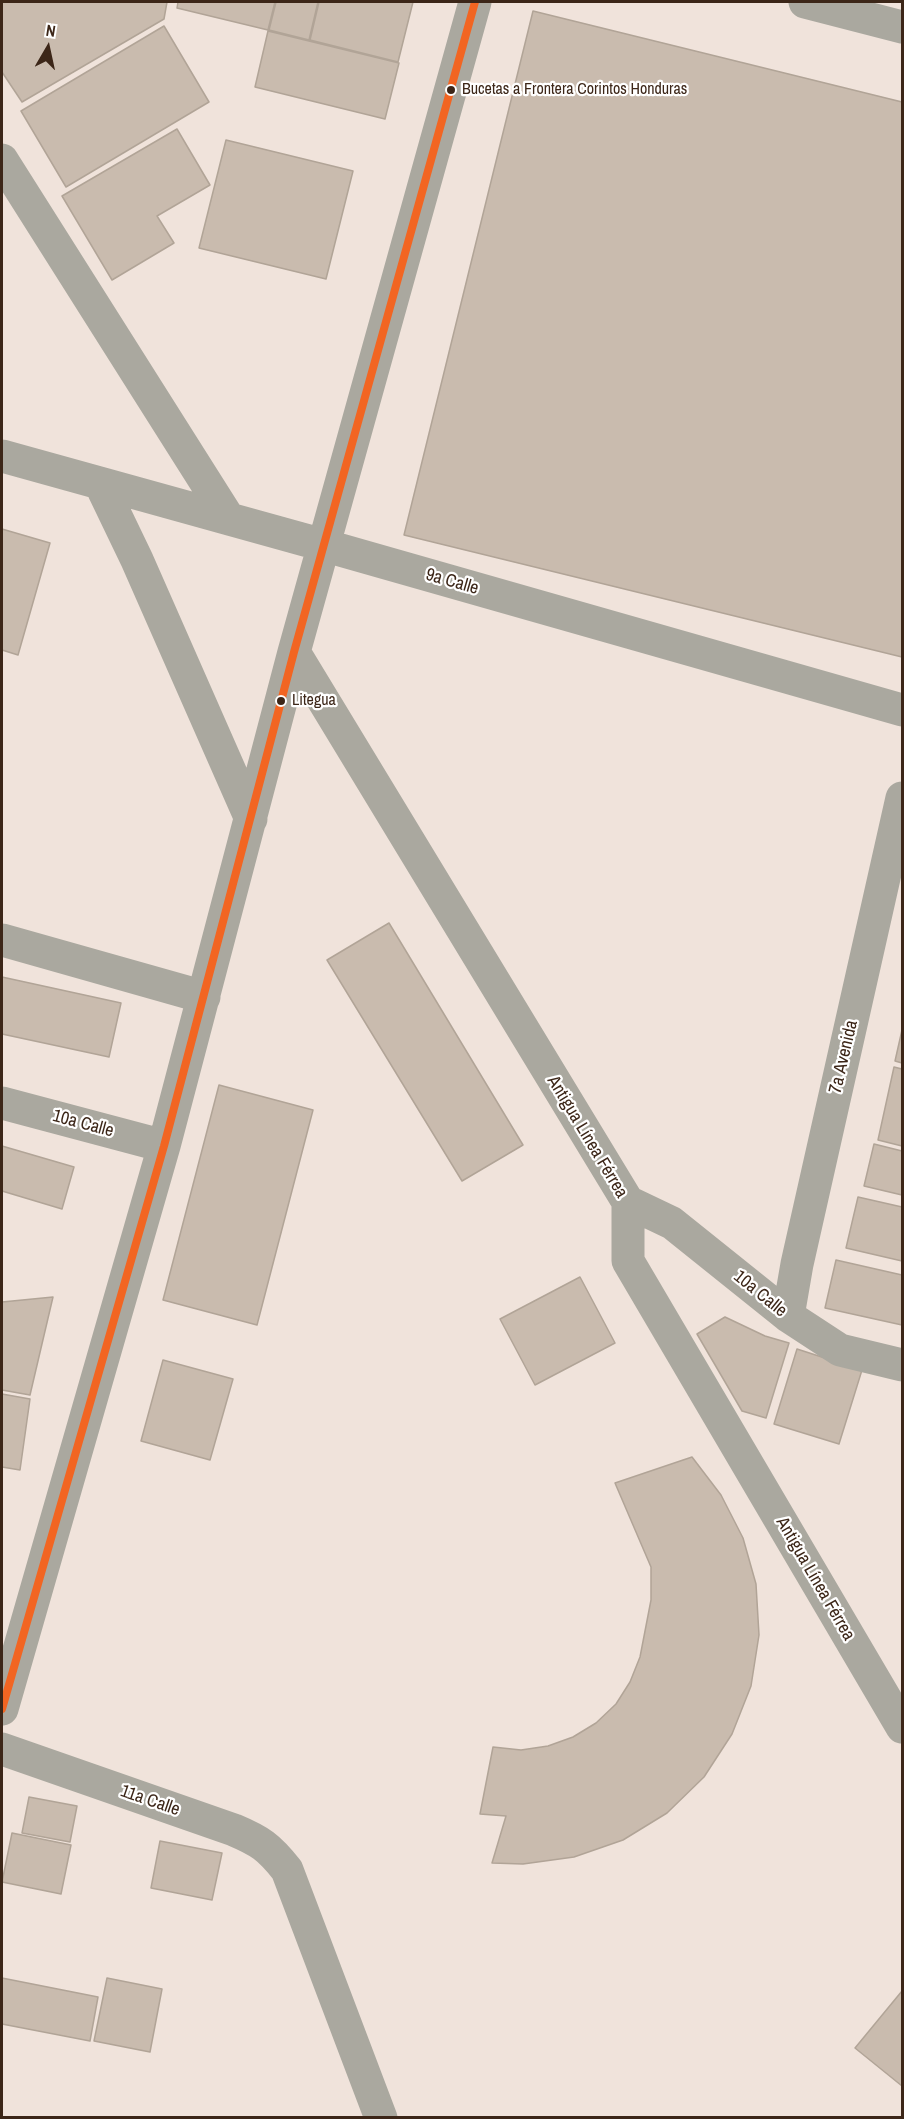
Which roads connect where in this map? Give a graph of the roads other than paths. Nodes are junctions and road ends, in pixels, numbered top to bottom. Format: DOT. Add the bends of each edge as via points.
graph roads {
  1 [pos="475,2"];
  2 [pos="805,2"];
  3 [pos="896,17"];
  4 [pos="2,160"];
  5 [pos="2,456"];
  6 [pos="100,483"];
  7 [pos="229,519"];
  8 [pos="323,545"];
  9 [pos="294,652"];
  10 [pos="903,710"];
  11 [pos="903,798"];
  12 [pos="251,819"];
  13 [pos="2,940"];
  14 [pos="204,997"];
  15 [pos="2,1103"];
  16 [pos="164,1146"];
  17 [pos="628,1202"];
  18 [pos="788,1316"];
  19 [pos="903,1365"];
  20 [pos="2,1709"];
  21 [pos="903,1727"];
  22 [pos="2,1749"];
  23 [pos="381,2118"];
  1 -- 8 [label="street"];
  2 -- 3 [label="street"];
  4 -- 7 [label="street"];
  5 -- 6 [label="street, 9a Calle"];
  6 -- 7 [label="street, 9a Calle"];
  6 -- 12 [label="street"];
  7 -- 8 [label="street, 9a Calle"];
  8 -- 9 [label="street"];
  8 -- 10 [label="street, 9a Calle"];
  9 -- 12 [label="street"];
  9 -- 17 [label="street, Antigua Línea Férrea"];
  11 -- 18 [label="street, 7a Avenida" via="799,1252"];
  12 -- 14 [label="street"];
  13 -- 14 [label="street"];
  14 -- 16 [label="street"];
  15 -- 16 [label="street, 10a Calle"];
  16 -- 20 [label="street"];
  17 -- 18 [label="street, 10a Calle" via="672,1222"];
  17 -- 21 [label="street, Antigua Línea Férrea" via="628,1261"];
  18 -- 19 [label="street, 10a Calle" via="840,1350"];
  22 -- 23 [label="street, 11a Calle" via="234,1830 258,1840 273,1852 287,1870"];
}
